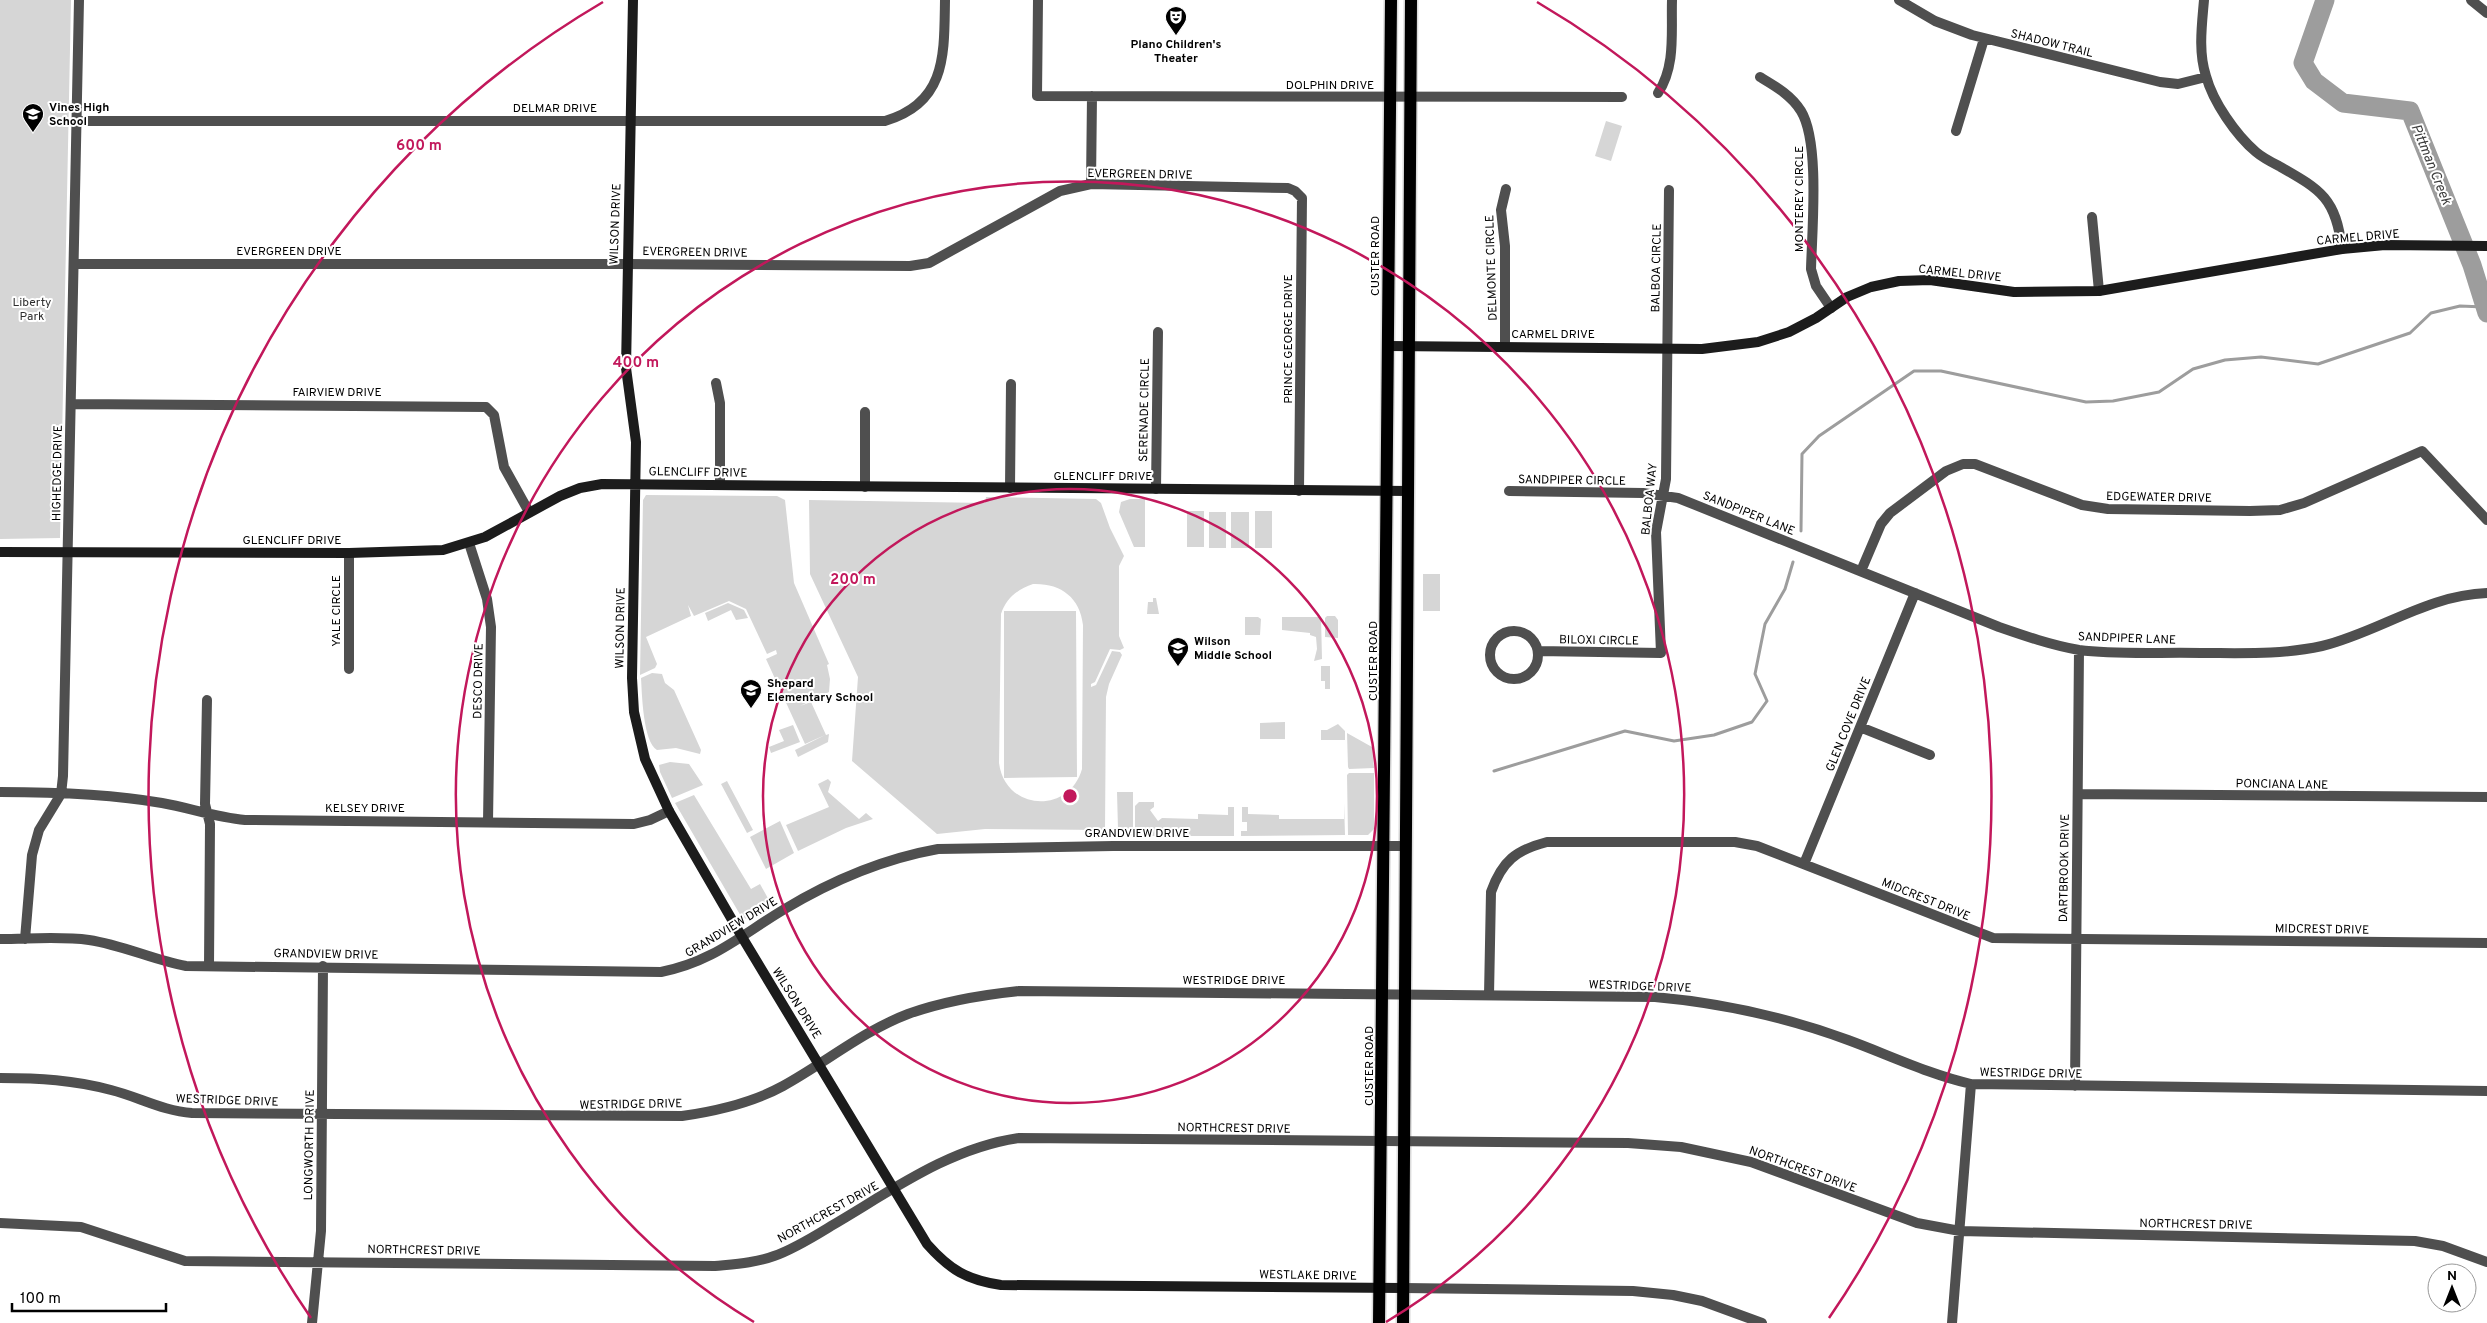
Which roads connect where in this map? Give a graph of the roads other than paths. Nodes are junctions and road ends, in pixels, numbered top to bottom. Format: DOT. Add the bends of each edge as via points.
graph roads {
  1 [pos="79,0"];
  2 [pos="633,0"];
  3 [pos="945,0"];
  4 [pos="1038,0"];
  5 [pos="1390,0"];
  6 [pos="1411,0"];
  7 [pos="1672,0"];
  8 [pos="1898,0"];
  9 [pos="2204,0"];
  10 [pos="2471,0"];
  11 [pos="2487,14"];
  12 [pos="1984,39"];
  13 [pos="1760,77"];
  14 [pos="2206,77"];
  15 [pos="1658,93"];
  16 [pos="1092,96"];
  17 [pos="1622,97"];
  18 [pos="1390,98"];
  19 [pos="1411,98"];
  20 [pos="76,121"];
  21 [pos="631,121"];
  22 [pos="1956,131"];
  23 [pos="1092,184"];
  24 [pos="1506,190"];
  25 [pos="1669,190"];
  26 [pos="1295,191"];
  27 [pos="2092,216"];
  28 [pos="2487,246"];
  29 [pos="2342,249"];
  30 [pos="74,264"];
  31 [pos="626,264"];
  32 [pos="2099,291"];
  33 [pos="1831,308"];
  34 [pos="1158,332"];
  35 [pos="1389,346"];
  36 [pos="1410,346"];
  37 [pos="1505,346"];
  38 [pos="1668,348"];
  39 [pos="716,383"];
  40 [pos="1011,384"];
  41 [pos="71,404"];
  42 [pos="865,412"];
  43 [pos="634,484"];
  44 [pos="720,485"];
  45 [pos="865,487"];
  46 [pos="1010,488"];
  47 [pos="1156,489"];
  48 [pos="1299,491"];
  49 [pos="1509,491"];
  50 [pos="1387,492"];
  51 [pos="1410,492"];
  52 [pos="1664,494"];
  53 [pos="529,512"];
  54 [pos="2487,520"];
  55 [pos="469,543"];
  56 [pos="0,552"];
  57 [pos="68,552"];
  58 [pos="349,553"];
  59 [pos="1861,571"];
  60 [pos="1915,593"];
  61 [pos="2487,593"];
  62 [pos="2079,650"];
  63 [pos="1538,652"];
  64 [pos="1661,653"];
  65 [pos="349,669"];
  66 [pos="206,700"];
  67 [pos="1860,727"];
  68 [pos="1930,755"];
  69 [pos="0,792"];
  70 [pos="61,794"];
  71 [pos="2078,794"];
  72 [pos="2487,797"];
  73 [pos="669,811"];
  74 [pos="207,814"];
  75 [pos="488,822"];
  76 [pos="1384,846"];
  77 [pos="1406,846"];
  78 [pos="1804,864"];
  79 [pos="742,938"];
  80 [pos="0,939"];
  81 [pos="25,939"];
  82 [pos="2076,939"];
  83 [pos="2487,943"];
  84 [pos="209,966"];
  85 [pos="323,966"];
  86 [pos="1382,994"];
  87 [pos="1405,994"];
  88 [pos="1489,995"];
  89 [pos="819,1064"];
  90 [pos="0,1078"];
  91 [pos="1971,1084"];
  92 [pos="2075,1086"];
  93 [pos="2487,1091"];
  94 [pos="322,1114"];
  95 [pos="1383,1142"];
  96 [pos="1405,1142"];
  97 [pos="894,1189"];
  98 [pos="0,1223"];
  99 [pos="1960,1231"];
  100 [pos="316,1261"];
  101 [pos="2487,1262"];
  102 [pos="1380,1288"];
  103 [pos="1403,1288"];
  104 [pos="312,1323"];
  105 [pos="1379,1323"];
  106 [pos="1402,1323"];
  107 [pos="1762,1323"];
  108 [pos="1952,1323"];
  1 -- 20 [label="street, HIGHEDGE DRIVE"];
  2 -- 21 [label="street, WILSON DRIVE"];
  3 -- 21 [label="street, DELMAR DRIVE" via="944,53 937,79 924,99 897,117 872,122"];
  4 -- 16 [label="street, DOLPHIN DRIVE" via="1037,96"];
  5 -- 18 [label="main road, CUSTER ROAD"];
  6 -- 19 [label="main road"];
  7 -- 15 [label="street" via="1668,78"];
  8 -- 12 [label="street, SHADOW TRAIL" via="1935,21"];
  9 -- 14 [label="street" via="2202,51"];
  10 -- 11 [label="street"];
  12 -- 14 [label="street, SHADOW TRAIL" via="2160,82 2178,84"];
  12 -- 22 [label="street"];
  13 -- 33 [label="street, MONTEREY CIRCLE" via="1790,98 1808,125 1812,146 1811,269 1816,286"];
  14 -- 29 [label="street" via="2235,131 2257,153 2316,188 2326,198 2339,224"];
  16 -- 18 [label="street, DOLPHIN DRIVE"];
  16 -- 23 [label="street"];
  17 -- 19 [label="street, DOLPHIN DRIVE"];
  18 -- 19 [label="street, DOLPHIN DRIVE"];
  18 -- 35 [label="main road, CUSTER ROAD"];
  19 -- 36 [label="main road"];
  20 -- 21 [label="street, DELMAR DRIVE"];
  20 -- 30 [label="street, HIGHEDGE DRIVE"];
  21 -- 31 [label="street, WILSON DRIVE"];
  23 -- 26 [label="street, EVERGREEN DRIVE" via="1288,188"];
  23 -- 31 [label="street, EVERGREEN DRIVE" via="1060,191 920,266"];
  24 -- 37 [label="street, DELMONTE CIRCLE" via="1501,210 1505,246"];
  25 -- 38 [label="street, BALBOA CIRCLE"];
  26 -- 48 [label="street, PRINCE GEORGE DRIVE" via="1302,198"];
  27 -- 32 [label="street"];
  28 -- 29 [label="street, CARMEL DRIVE"];
  29 -- 32 [label="street, CARMEL DRIVE"];
  30 -- 31 [label="street, EVERGREEN DRIVE"];
  30 -- 41 [label="street, HIGHEDGE DRIVE"];
  31 -- 43 [label="street, WILSON DRIVE" via="626,368 636,442"];
  32 -- 33 [label="street, CARMEL DRIVE" via="2014,292 1930,280 1899,281 1871,287"];
  33 -- 38 [label="street, CARMEL DRIVE" via="1789,332 1758,342 1702,349"];
  34 -- 47 [label="street, SERENADE CIRCLE"];
  35 -- 36 [label="street, CARMEL DRIVE"];
  35 -- 50 [label="main road, CUSTER ROAD"];
  36 -- 37 [label="street, CARMEL DRIVE"];
  36 -- 51 [label="main road"];
  37 -- 38 [label="street, CARMEL DRIVE"];
  38 -- 52 [label="street, BALBOA WAY"];
  39 -- 44 [label="street" via="720,403"];
  40 -- 46 [label="street"];
  41 -- 53 [label="street, FAIRVIEW DRIVE" via="486,406 494,414 504,467"];
  41 -- 57 [label="street, HIGHEDGE DRIVE"];
  42 -- 45 [label="street"];
  43 -- 44 [label="street, GLENCLIFF DRIVE"];
  43 -- 53 [label="street, GLENCLIFF DRIVE" via="580,488"];
  43 -- 73 [label="street, WILSON DRIVE" via="634,712 646,762"];
  44 -- 45 [label="street, GLENCLIFF DRIVE"];
  45 -- 46 [label="street, GLENCLIFF DRIVE"];
  46 -- 47 [label="street, GLENCLIFF DRIVE"];
  47 -- 48 [label="street, GLENCLIFF DRIVE"];
  48 -- 50 [label="street, GLENCLIFF DRIVE"];
  49 -- 52 [label="street, SANDPIPER CIRCLE"];
  50 -- 51 [label="street, GLENCLIFF DRIVE"];
  50 -- 76 [label="main road, CUSTER ROAD"];
  51 -- 77 [label="main road"];
  52 -- 59 [label="street, SANDPIPER LANE"];
  52 -- 64 [label="street, BALBOA WAY" via="1656,532"];
  53 -- 55 [label="street, GLENCLIFF DRIVE"];
  54 -- 59 [label="street, EDGEWATER DRIVE" via="2422,451 2304,503 2280,510 2250,511 2108,509 2082,505 1975,464 1963,464 1946,470 1890,513 1881,524"];
  55 -- 58 [label="street, GLENCLIFF DRIVE" via="425,551"];
  55 -- 75 [label="street, DESCO DRIVE" via="487,599 491,627"];
  56 -- 57 [label="street, GLENCLIFF DRIVE"];
  57 -- 58 [label="street, GLENCLIFF DRIVE"];
  57 -- 70 [label="street, HIGHEDGE DRIVE"];
  58 -- 65 [label="street, YALE CIRCLE"];
  59 -- 60 [label="street, SANDPIPER LANE"];
  60 -- 62 [label="street, SANDPIPER LANE" via="2031,639"];
  60 -- 67 [label="street, GLEN COVE DRIVE"];
  61 -- 62 [label="street, SANDPIPER LANE" via="2446,598 2358,634 2322,646 2286,652"];
  62 -- 71 [label="street, DARTBROOK DRIVE"];
  63 -- 63 [label="street" via="1529,635 1510,630 1494,640 1490,658 1499,674 1517,679 1533,669"];
  63 -- 64 [label="street, BILOXI CIRCLE"];
  66 -- 74 [label="street"];
  67 -- 68 [label="street"];
  67 -- 78 [label="street, GLEN COVE DRIVE"];
  69 -- 70 [label="street, KELSEY DRIVE"];
  70 -- 74 [label="street, KELSEY DRIVE" via="140,800"];
  70 -- 81 [label="street, HIGHEDGE DRIVE" via="39,830 32,855"];
  71 -- 72 [label="street, PONCIANA LANE"];
  71 -- 82 [label="street, DARTBROOK DRIVE"];
  73 -- 75 [label="street, KELSEY DRIVE" via="634,824"];
  73 -- 79 [label="street, WILSON DRIVE"];
  74 -- 75 [label="street, KELSEY DRIVE" via="245,820"];
  74 -- 84 [label="street" via="210,824"];
  76 -- 77 [label="street, GRANDVIEW DRIVE"];
  76 -- 79 [label="street, GRANDVIEW DRIVE" via="938,849 876,865 826,886"];
  76 -- 86 [label="main road, CUSTER ROAD"];
  77 -- 87 [label="main road"];
  78 -- 82 [label="street, MIDCREST DRIVE" via="1993,938"];
  78 -- 88 [label="street, MIDCREST DRIVE" via="1757,846 1735,842 1547,842 1528,847 1506,863 1491,892"];
  79 -- 85 [label="street, GRANDVIEW DRIVE" via="687,967 662,972"];
  79 -- 89 [label="street, WILSON DRIVE"];
  80 -- 81 [label="street, GRANDVIEW DRIVE"];
  81 -- 84 [label="street, GRANDVIEW DRIVE" via="88,940 167,962"];
  82 -- 83 [label="street, MIDCREST DRIVE"];
  82 -- 92 [label="street, DARTBROOK DRIVE"];
  84 -- 85 [label="street, GRANDVIEW DRIVE"];
  85 -- 94 [label="street, LONGWORTH DRIVE"];
  86 -- 87 [label="street, WESTRIDGE DRIVE"];
  86 -- 89 [label="street, WESTRIDGE DRIVE" via="1029,991 991,994 908,1014"];
  86 -- 95 [label="main road, CUSTER ROAD"];
  87 -- 88 [label="street, WESTRIDGE DRIVE"];
  87 -- 96 [label="main road"];
  88 -- 91 [label="street, WESTRIDGE DRIVE" via="1655,997 1745,1010 1829,1034 1943,1077"];
  89 -- 94 [label="street, WESTRIDGE DRIVE" via="783,1086 752,1099 682,1116"];
  89 -- 97 [label="street, WILSON DRIVE"];
  90 -- 94 [label="street, WESTRIDGE DRIVE" via="73,1081 178,1112"];
  91 -- 92 [label="street, WESTRIDGE DRIVE"];
  91 -- 99 [label="street"];
  92 -- 93 [label="street, WESTRIDGE DRIVE"];
  94 -- 100 [label="street, LONGWORTH DRIVE" via="321,1231"];
  95 -- 96 [label="street, NORTHCREST DRIVE"];
  95 -- 97 [label="street, NORTHCREST DRIVE" via="1019,1138 984,1144 963,1152"];
  95 -- 102 [label="main road, CUSTER ROAD"];
  96 -- 99 [label="street, NORTHCREST DRIVE" via="1628,1143 1681,1147 1750,1162 1917,1224"];
  96 -- 103 [label="main road"];
  97 -- 100 [label="street, NORTHCREST DRIVE" via="801,1244 744,1264"];
  97 -- 102 [label="street, WESTLAKE DRIVE" via="927,1244 941,1260 968,1278 982,1282 1001,1285"];
  98 -- 100 [label="street, NORTHCREST DRIVE" via="81,1226 185,1261"];
  99 -- 101 [label="street, NORTHCREST DRIVE" via="2415,1241 2443,1246"];
  99 -- 108 [label="street"];
  100 -- 104 [label="street, LONGWORTH DRIVE"];
  102 -- 103 [label="street, WESTLAKE DRIVE"];
  102 -- 105 [label="main road, CUSTER ROAD"];
  103 -- 106 [label="main road"];
  103 -- 107 [label="street, WESTLAKE DRIVE" via="1633,1291 1702,1301"];
}
